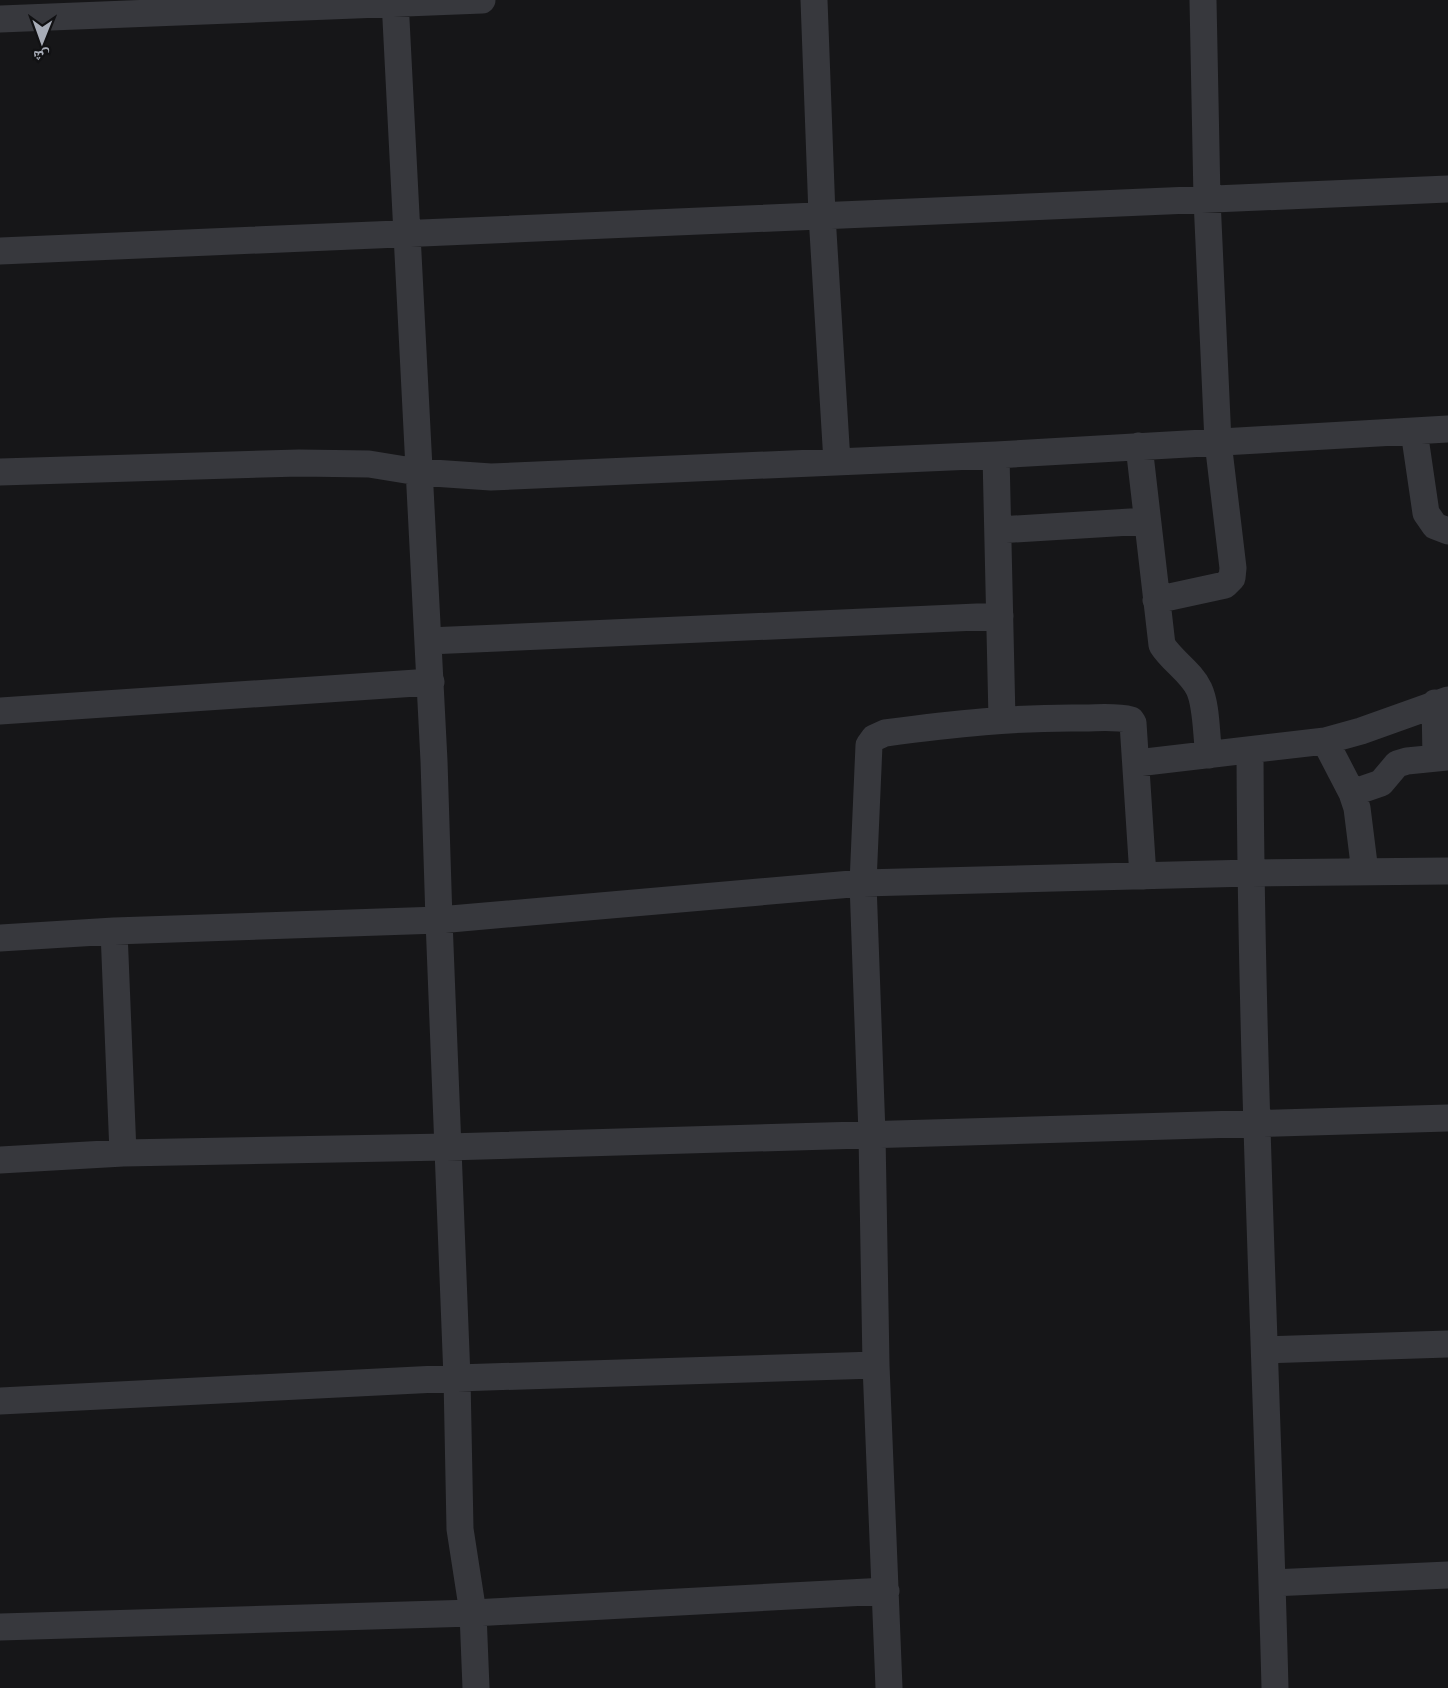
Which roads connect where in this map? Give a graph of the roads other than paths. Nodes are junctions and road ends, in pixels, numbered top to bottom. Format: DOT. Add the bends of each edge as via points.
graph roads {
  1 [pos="482,0"];
  2 [pos="814,0"];
  3 [pos="1203,0"];
  4 [pos="395,2"];
  5 [pos="0,19"];
  6 [pos="1448,189"];
  7 [pos="1207,199"];
  8 [pos="822,215"];
  9 [pos="406,233"];
  10 [pos="0,251"];
  11 [pos="1448,429"];
  12 [pos="1414,431"];
  13 [pos="1218,442"];
  14 [pos="1139,446"];
  15 [pos="996,455"];
  16 [pos="837,462"];
  17 [pos="418,471"];
  18 [pos="0,472"];
  19 [pos="1147,521"];
  20 [pos="998,531"];
  21 [pos="1448,531"];
  22 [pos="1156,600"];
  23 [pos="1000,616"];
  24 [pos="428,641"];
  25 [pos="431,682"];
  26 [pos="1442,701"];
  27 [pos="0,711"];
  28 [pos="1002,719"];
  29 [pos="1325,741"];
  30 [pos="1250,751"];
  31 [pos="1209,755"];
  32 [pos="1442,758"];
  33 [pos="1137,763"];
  34 [pos="1352,793"];
  35 [pos="1448,871"];
  36 [pos="1365,872"];
  37 [pos="1251,873"];
  38 [pos="1143,876"];
  39 [pos="863,883"];
  40 [pos="439,920"];
  41 [pos="114,931"];
  42 [pos="0,938"];
  43 [pos="1448,1118"];
  44 [pos="1257,1123"];
  45 [pos="872,1134"];
  46 [pos="447,1147"];
  47 [pos="123,1154"];
  48 [pos="0,1160"];
  49 [pos="1448,1344"];
  50 [pos="1264,1350"];
  51 [pos="876,1365"];
  52 [pos="457,1378"];
  53 [pos="0,1401"];
  54 [pos="1448,1575"];
  55 [pos="1272,1583"];
  56 [pos="886,1591"];
  57 [pos="473,1612"];
  58 [pos="0,1627"];
  59 [pos="476,1688"];
  60 [pos="889,1688"];
  61 [pos="1275,1688"];
  1 -- 4 [label="street"];
  2 -- 8 [label="street"];
  3 -- 7 [label="street"];
  4 -- 5 [label="street"];
  4 -- 9 [label="street"];
  6 -- 7 [label="street"];
  7 -- 8 [label="street"];
  7 -- 13 [label="street"];
  8 -- 9 [label="street"];
  8 -- 16 [label="street"];
  9 -- 10 [label="street"];
  9 -- 17 [label="street"];
  11 -- 12 [label="street"];
  12 -- 13 [label="street"];
  12 -- 21 [label="street" via="1426,513 1435,526"];
  13 -- 14 [label="street"];
  13 -- 22 [label="street" via="1232,578 1215,589"];
  14 -- 15 [label="street"];
  14 -- 19 [label="street"];
  15 -- 16 [label="street"];
  15 -- 20 [label="street"];
  16 -- 17 [label="street" via="491,477"];
  17 -- 18 [label="street" via="369,464 299,463"];
  17 -- 24 [label="street"];
  19 -- 20 [label="street"];
  19 -- 22 [label="street"];
  20 -- 23 [label="street"];
  22 -- 31 [label="street" via="1162,645 1198,688"];
  23 -- 24 [label="street"];
  23 -- 28 [label="street"];
  24 -- 25 [label="street"];
  25 -- 27 [label="street"];
  25 -- 40 [label="street"];
  26 -- 29 [label="street"];
  26 -- 32 [label="street"];
  28 -- 33 [label="street" via="1131,720"];
  28 -- 39 [label="street" via="885,733 874,738 868,754"];
  29 -- 30 [label="street"];
  29 -- 34 [label="street"];
  30 -- 31 [label="street"];
  30 -- 37 [label="street"];
  31 -- 33 [label="street"];
  32 -- 34 [label="street" via="1397,764 1382,783"];
  33 -- 38 [label="street"];
  34 -- 36 [label="street"];
  35 -- 36 [label="street"];
  36 -- 37 [label="street"];
  37 -- 38 [label="street"];
  37 -- 44 [label="street"];
  38 -- 39 [label="street"];
  39 -- 40 [label="street"];
  39 -- 45 [label="street"];
  40 -- 41 [label="street"];
  40 -- 46 [label="street"];
  41 -- 42 [label="street"];
  41 -- 47 [label="street"];
  43 -- 44 [label="street"];
  44 -- 45 [label="street"];
  44 -- 50 [label="street"];
  45 -- 46 [label="street"];
  45 -- 51 [label="street"];
  46 -- 47 [label="street"];
  46 -- 52 [label="street"];
  47 -- 48 [label="street"];
  49 -- 50 [label="street"];
  50 -- 55 [label="street"];
  51 -- 52 [label="street"];
  51 -- 56 [label="street"];
  52 -- 53 [label="street"];
  52 -- 57 [label="street" via="460,1529"];
  54 -- 55 [label="street"];
  55 -- 61 [label="street"];
  56 -- 57 [label="street"];
  56 -- 60 [label="street"];
  57 -- 58 [label="street"];
  57 -- 59 [label="street"];
}
